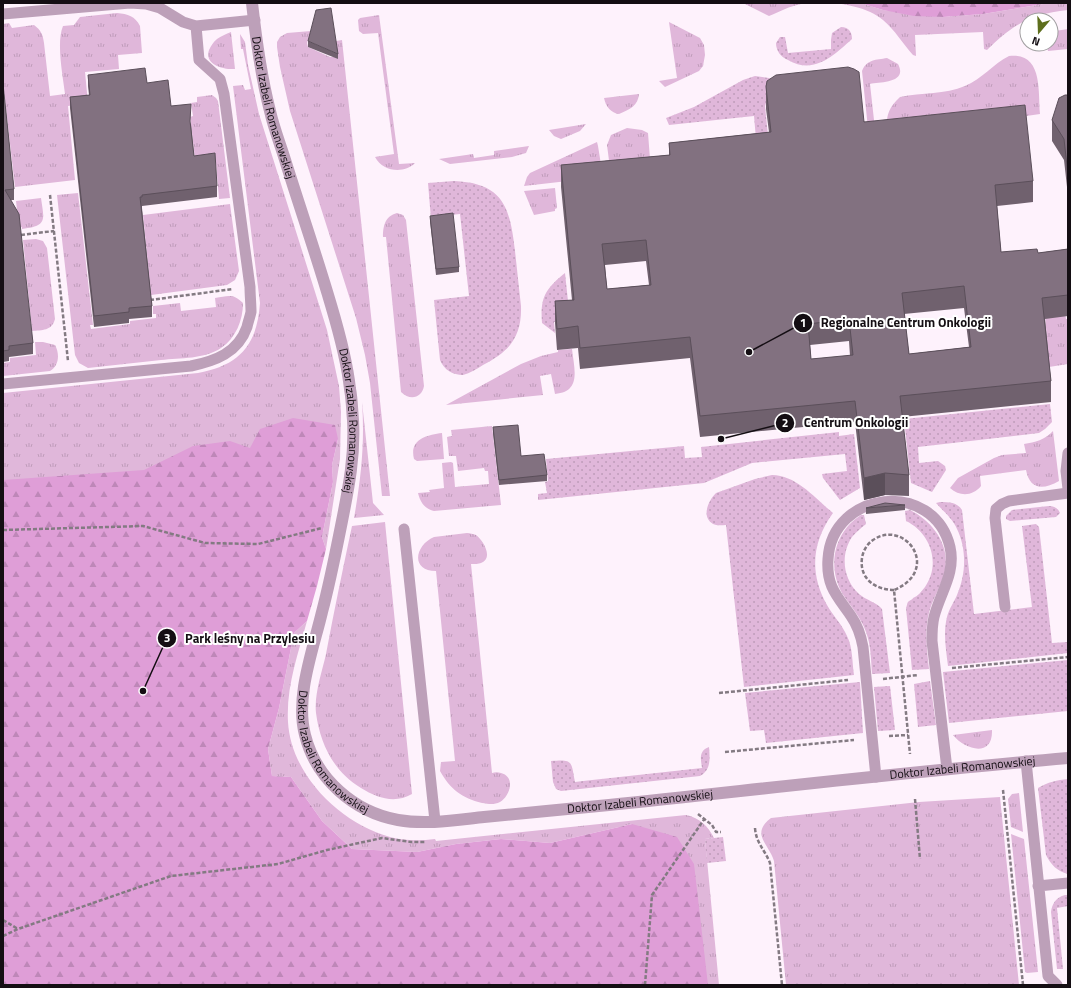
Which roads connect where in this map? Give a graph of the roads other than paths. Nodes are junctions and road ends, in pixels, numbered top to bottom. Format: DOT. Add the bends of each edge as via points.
graph roads {
  1 [pos="252,3"];
  2 [pos="3,14"];
  3 [pos="255,20"];
  4 [pos="196,26"];
  5 [pos="3,384"];
  6 [pos="1068,453"];
  7 [pos="1068,489"];
  8 [pos="1068,494"];
  9 [pos="404,529"];
  10 [pos="1005,607"];
  11 [pos="1068,758"];
  12 [pos="1026,762"];
  13 [pos="947,769"];
  14 [pos="876,777"];
  15 [pos="435,821"];
  16 [pos="1068,883"];
  17 [pos="1038,886"];
  18 [pos="1057,985"];
  1 -- 3 [label="street, Doktor Izabeli Romanowskiej"];
  2 -- 4 [label="lane" via="130,3 160,8 183,22"];
  3 -- 4 [label="lane"];
  3 -- 15 [label="street, Doktor Izabeli Romanowskiej" via="270,113 337,324 350,388 354,436 353,459 341,523 306,680 303,702 305,736 326,778 346,797 379,815 397,820"];
  4 -- 5 [label="lane" via="199,60 220,79 224,94 250,287 251,314 245,333 235,348 218,359 191,366"];
  6 -- 7 [label="lane"];
  8 -- 10 [label="lane" via="1009,501 996,509"];
  9 -- 15 [label="lane"];
  11 -- 12 [label="street, Doktor Izabeli Romanowskiej"];
  12 -- 13 [label="street, Doktor Izabeli Romanowskiej"];
  12 -- 17 [label="lane"];
  13 -- 14 [label="street, Doktor Izabeli Romanowskiej"];
  13 -- 14 [label="lane" via="932,628 949,578 952,558 948,541 939,524 925,510 902,502 882,502 857,510 837,528 828,558 833,590 861,636"];
  14 -- 15 [label="street, Doktor Izabeli Romanowskiej"];
  16 -- 17 [label="lane"];
  17 -- 18 [label="lane" via="1048,976"];
}
